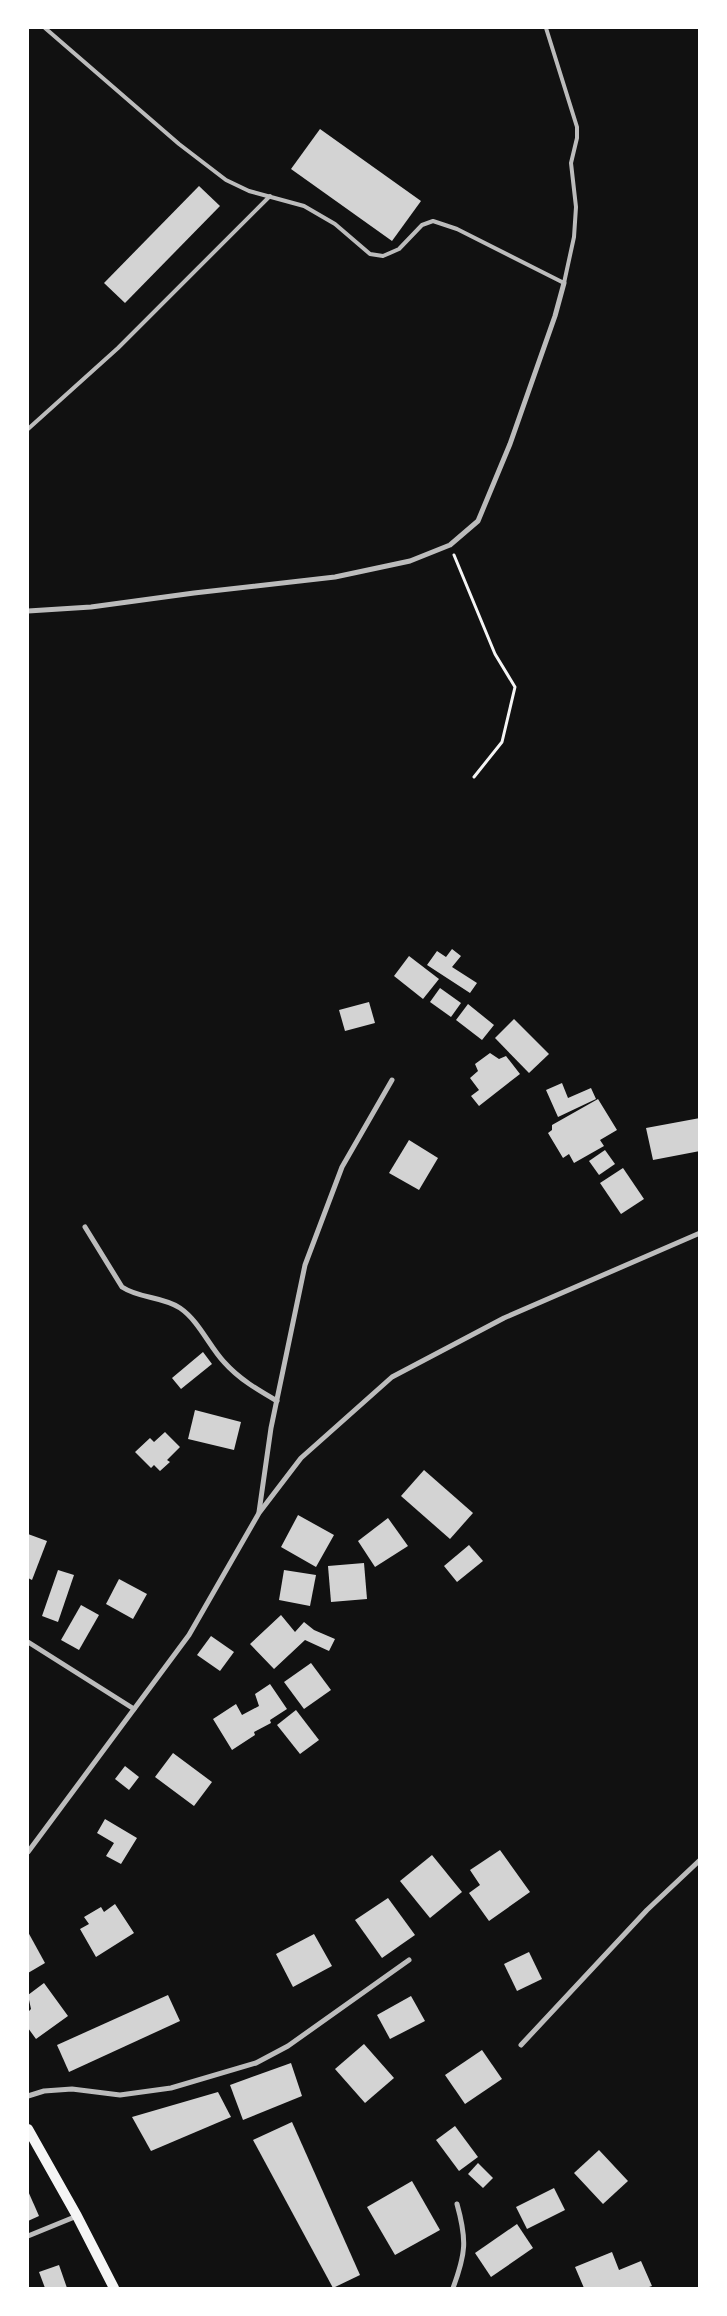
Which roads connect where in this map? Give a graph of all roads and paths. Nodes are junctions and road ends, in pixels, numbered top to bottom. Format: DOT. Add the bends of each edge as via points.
graph roads {
  1 [pos="45,28"];
  2 [pos="546,28"];
  3 [pos="270,196"];
  4 [pos="564,283"];
  5 [pos="28,429"];
  6 [pos="450,546"];
  7 [pos="28,612"];
  8 [pos="474,777"];
  9 [pos="392,1080"];
  10 [pos="85,1228"];
  11 [pos="700,1233"];
  12 [pos="277,1401"];
  13 [pos="259,1513"];
  14 [pos="28,1642"];
  15 [pos="134,1709"];
  16 [pos="28,1852"];
  17 [pos="700,1860"];
  18 [pos="409,1960"];
  19 [pos="521,2045"];
  20 [pos="28,2096"];
  21 [pos="28,2129"];
  22 [pos="457,2204"];
  23 [pos="78,2216"];
  24 [pos="28,2236"];
  25 [pos="114,2288"];
  26 [pos="453,2288"];
  1 -- 3 [label="lane" via="178,144 218,174 249,191"];
  2 -- 4 [label="lane" via="577,127 571,164 576,207 574,237"];
  3 -- 4 [label="lane" via="304,206 336,224 370,254 382,256 399,249 422,225 433,221 457,229"];
  3 -- 5 [label="lane" via="118,348"];
  4 -- 6 [label="street" via="510,444 478,521"];
  6 -- 7 [label="street" via="410,561 336,577"];
  6 -- 8 [label="path" via="495,654 515,687 502,742"];
  9 -- 12 [label="street" via="342,1167 305,1264"];
  10 -- 12 [label="street" via="122,1286 180,1308 224,1363 245,1382"];
  11 -- 13 [label="street" via="504,1318 392,1378 301,1458"];
  12 -- 13 [label="street"];
  13 -- 15 [label="street" via="189,1635"];
  14 -- 15 [label="street"];
  15 -- 16 [label="street"];
  17 -- 19 [label="street" via="648,1910"];
  18 -- 20 [label="street" via="288,2046 256,2063 171,2088 120,2095 72,2089"];
  21 -- 23 [label="main road"];
  22 -- 26 [label="street" via="464,2230 464,2260"];
  23 -- 24 [label="street"];
  23 -- 25 [label="main road"];
}
